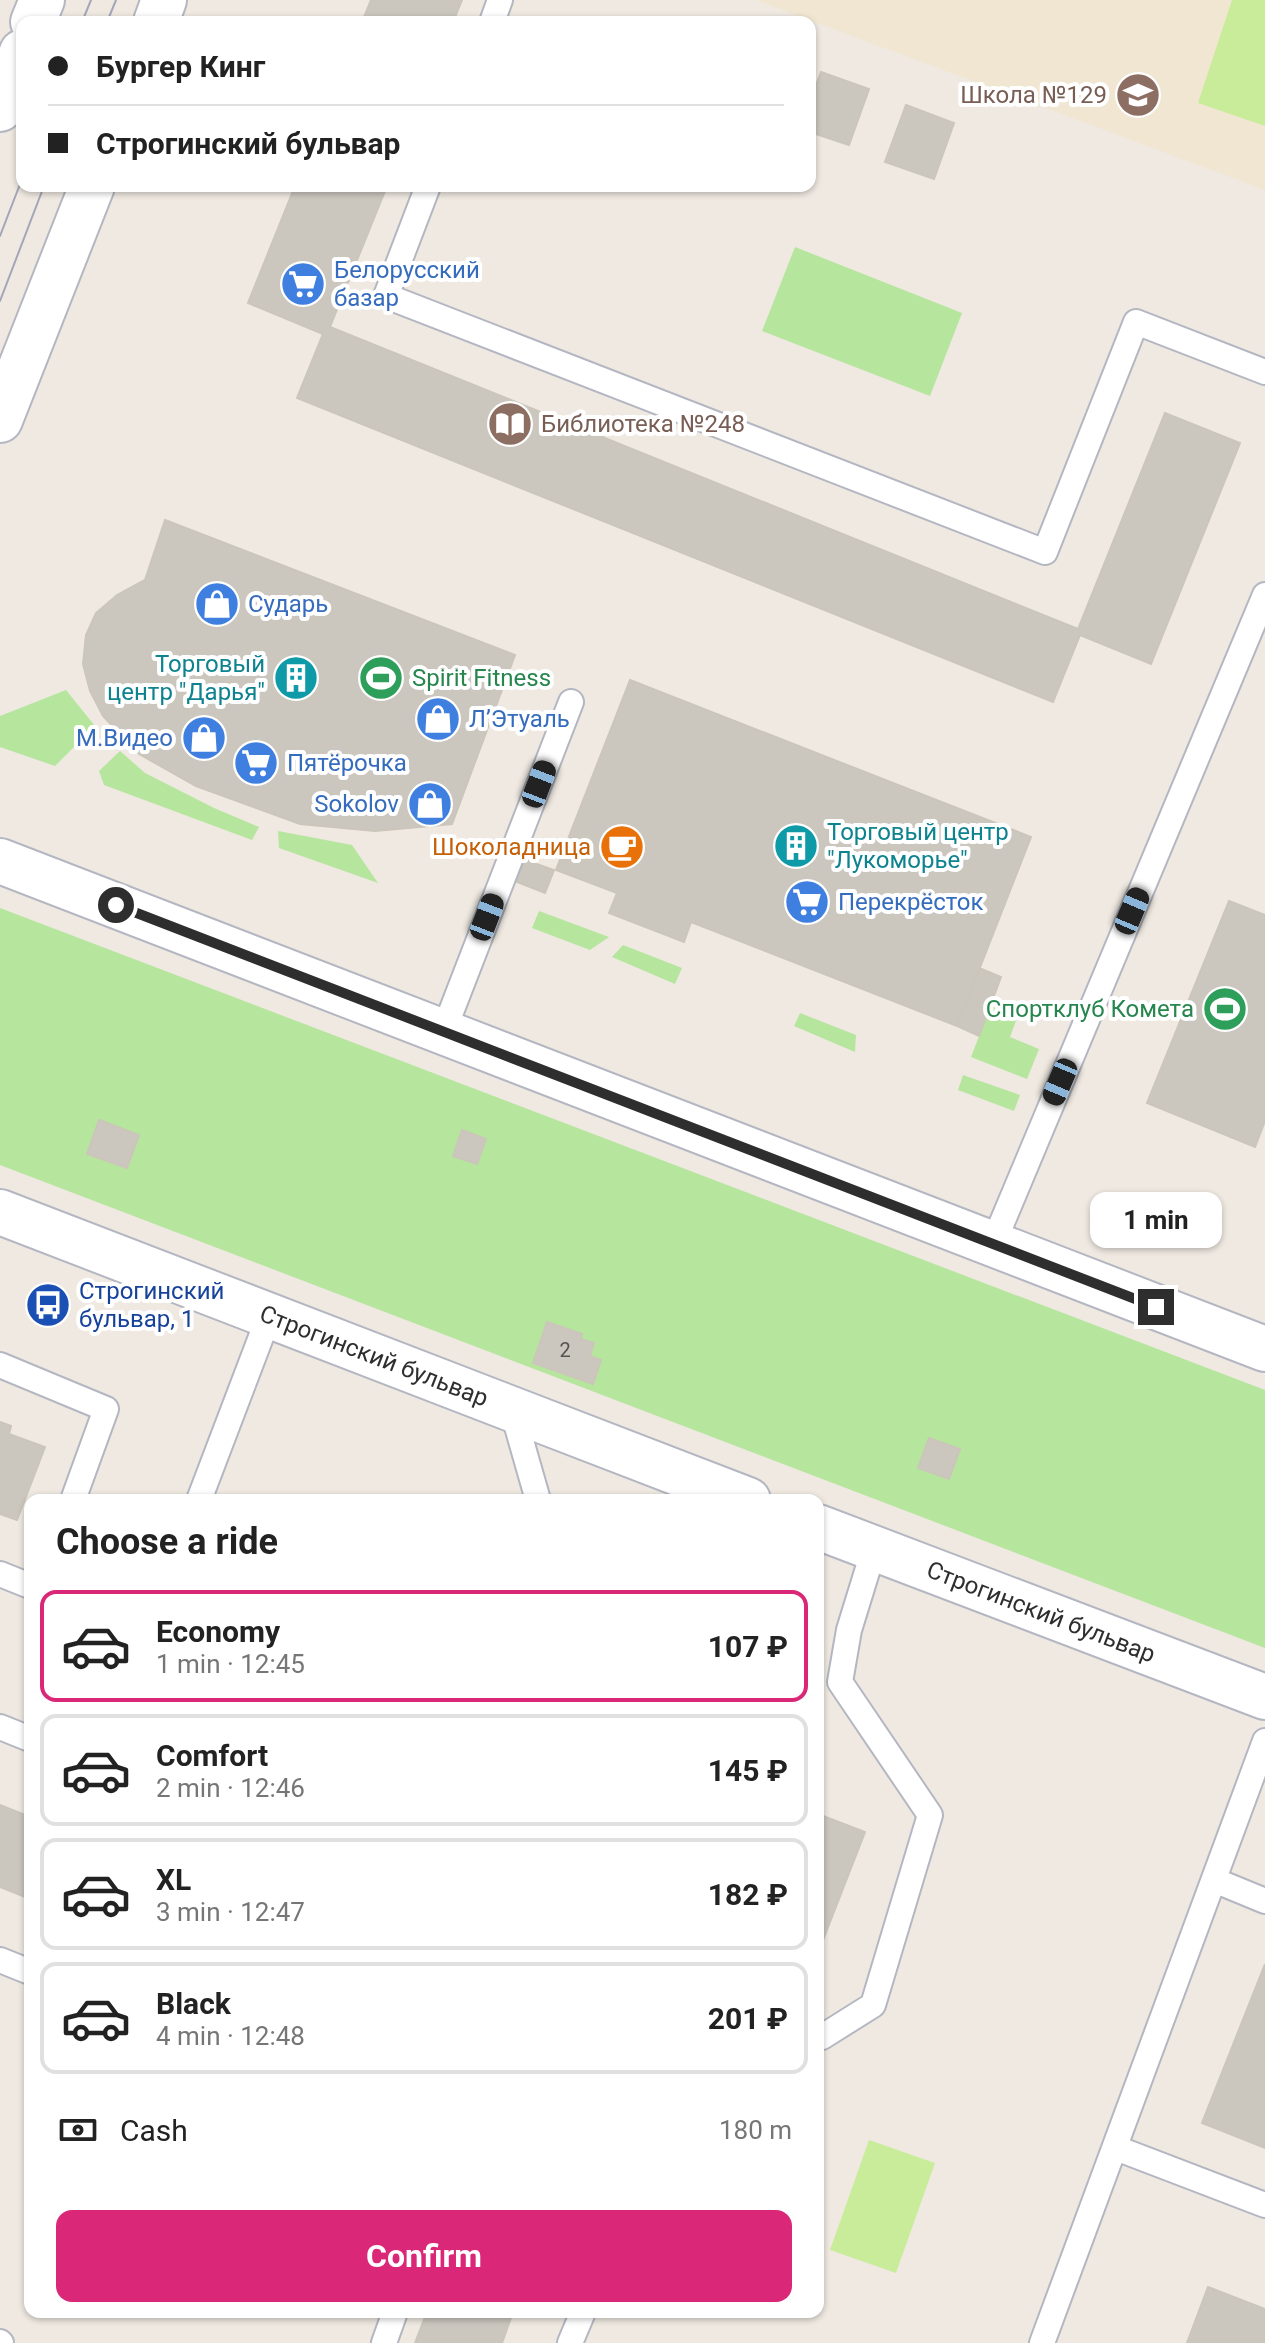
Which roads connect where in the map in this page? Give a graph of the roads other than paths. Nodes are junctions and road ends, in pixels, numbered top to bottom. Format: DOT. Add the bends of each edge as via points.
graph roads {
  1 [pos="16,67"];
  2 [pos="1,106"];
  3 [pos="90,192"];
  4 [pos="426,192"];
  5 [pos="1265,372"];
  6 [pos="0,420"];
  7 [pos="1265,595"];
  8 [pos="571,702"];
  9 [pos="0,861"];
  10 [pos="444,1030"];
  11 [pos="0,1212"];
  12 [pos="993,1244"];
  13 [pos="269,1316"];
  14 [pos="1265,1349"];
  15 [pos="0,1365"];
  16 [pos="512,1409"];
  17 [pos="75,1494"];
  18 [pos="201,1494"];
  19 [pos="536,1494"];
  20 [pos="732,1494"];
  21 [pos="824,1529"];
  22 [pos="874,1549"];
  23 [pos="0,1574"];
  24 [pos="24,1584"];
  25 [pos="1265,1697"];
  26 [pos="0,1727"];
  27 [pos="24,1737"];
  28 [pos="1265,1741"];
  29 [pos="1214,1880"];
  30 [pos="1265,1901"];
  31 [pos="0,1960"];
  32 [pos="24,1970"];
  33 [pos="824,2036"];
  34 [pos="1116,2148"];
  35 [pos="1265,2205"];
  36 [pos="393,2318"];
  37 [pos="580,2318"];
  38 [pos="384,2343"];
  39 [pos="570,2343"];
  40 [pos="1042,2343"];
  1 -- 2 [label="street"];
  3 -- 6 [label="street"];
  4 -- 5 [label="lane" via="386,296 1045,552 1136,322"];
  7 -- 12 [label="lane"];
  8 -- 10 [label="lane"];
  9 -- 10 [label="street"];
  10 -- 12 [label="street"];
  11 -- 13 [label="street, Строгинский бульвар"];
  12 -- 14 [label="street"];
  13 -- 16 [label="street, Строгинский бульвар"];
  13 -- 18 [label="lane"];
  15 -- 17 [label="lane" via="106,1409"];
  16 -- 19 [label="lane"];
  16 -- 20 [label="street, Строгинский бульвар"];
  21 -- 22 [label="street, Строгинский бульвар"];
  22 -- 25 [label="street, Строгинский бульвар"];
  22 -- 33 [label="lane" via="849,1630 840,1682 930,1815 873,2005"];
  23 -- 24 [label="lane"];
  26 -- 27 [label="lane"];
  28 -- 29 [label="lane"];
  29 -- 30 [label="lane"];
  29 -- 34 [label="lane"];
  31 -- 32 [label="lane"];
  34 -- 35 [label="lane"];
  34 -- 40 [label="lane"];
  36 -- 38 [label="lane"];
  37 -- 39 [label="lane"];
}
